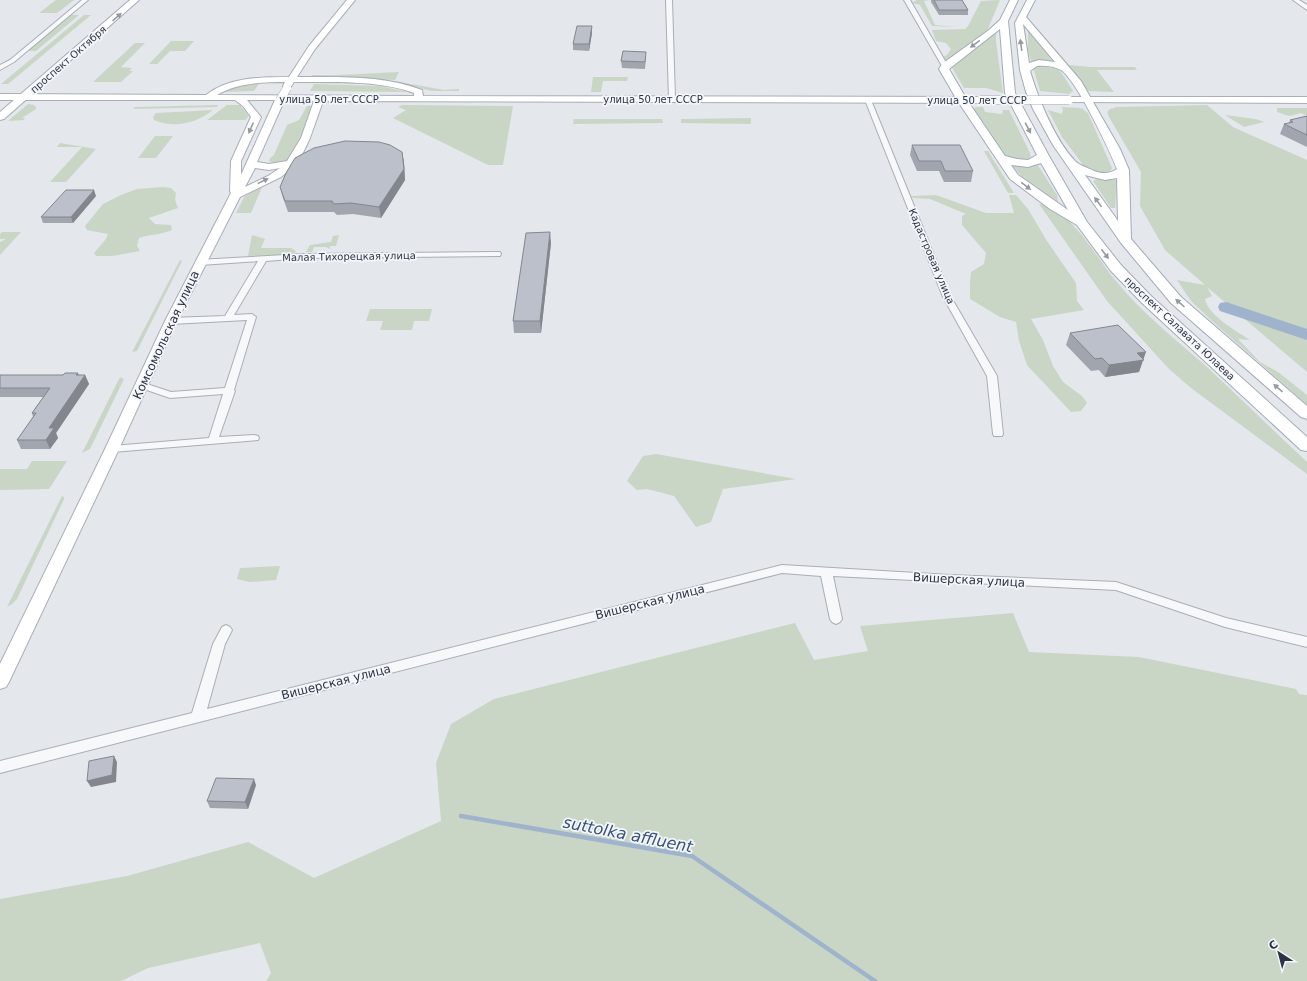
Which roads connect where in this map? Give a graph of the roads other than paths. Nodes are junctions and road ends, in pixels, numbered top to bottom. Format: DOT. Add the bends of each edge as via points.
graph roads {
  1 [pos="85,0"];
  2 [pos="135,0"];
  3 [pos="351,0"];
  4 [pos="669,0"];
  5 [pos="907,0"];
  6 [pos="1014,0"];
  7 [pos="1031,0"];
  8 [pos="1296,0"];
  9 [pos="1307,8"];
  10 [pos="1022,17"];
  11 [pos="1004,21"];
  12 [pos="945,66"];
  13 [pos="0,68"];
  14 [pos="1065,68"];
  15 [pos="1025,70"];
  16 [pos="292,79"];
  17 [pos="18,87"];
  18 [pos="24,97"];
  19 [pos="208,98"];
  20 [pos="237,98"];
  21 [pos="2,99"];
  22 [pos="319,99"];
  23 [pos="418,99"];
  24 [pos="672,99"];
  25 [pos="868,100"];
  26 [pos="962,100"];
  27 [pos="1089,100"];
  28 [pos="1307,100"];
  29 [pos="0,117"];
  30 [pos="1043,156"];
  31 [pos="1000,158"];
  32 [pos="252,162"];
  33 [pos="290,164"];
  34 [pos="1071,164"];
  35 [pos="1123,170"];
  36 [pos="234,196"];
  37 [pos="1082,223"];
  38 [pos="1126,240"];
  39 [pos="497,254"];
  40 [pos="263,259"];
  41 [pos="200,262"];
  42 [pos="228,318"];
  43 [pos="171,321"];
  44 [pos="141,385"];
  45 [pos="230,391"];
  46 [pos="1307,414"];
  47 [pos="998,434"];
  48 [pos="254,438"];
  49 [pos="213,441"];
  50 [pos="1307,446"];
  51 [pos="112,449"];
  52 [pos="826,572"];
  53 [pos="836,619"];
  54 [pos="226,630"];
  55 [pos="1307,642"];
  56 [pos="0,682"];
  57 [pos="198,717"];
  58 [pos="0,767"];
  1 -- 13 [label="street" via="12,61"];
  18 -- 2 [label="main road, проспект Октября, one-way"];
  3 -- 16 [label="main road, Комсомольская улица" via="312,48"];
  4 -- 24 [label="street"];
  5 -- 12 [label="street"];
  6 -- 11 [label="main road"];
  7 -- 10 [label="main road, проспект Салавата Юлаева"];
  8 -- 9 [label="street"];
  10 -- 14 [label="main road"];
  15 -- 10 [label="main road, проспект Салавата Юлаева, one-way" via="1019,31"];
  11 -- 12 [label="main road, one-way"];
  11 -- 30 [label="main road, проспект Салавата Юлаева, one-way" via="1010,93"];
  12 -- 26 [label="main road" via="944,69"];
  14 -- 15 [label="main road" via="1044,63 1031,65"];
  14 -- 27 [label="main road"];
  15 -- 34 [label="main road, проспект Салавата Юлаева" via="1038,109"];
  16 -- 19 [label="main road" via="242,83 217,91"];
  16 -- 23 [label="main road" via="390,84 415,89 419,92"];
  16 -- 32 [label="main road, Комсомольская улица, bridge"];
  17 -- 21 [label="main road, проспект Октября"];
  18 -- 19 [label="main road, улица 50 лет СССР"];
  18 -- 21 [label="main road, улица 50 лет СССР"];
  18 -- 29 [label="main road, проспект Октября"];
  19 -- 20 [label="main road, улица 50 лет СССР"];
  20 -- 22 [label="main road, улица 50 лет СССР"];
  20 -- 36 [label="main road, one-way" via="246,104 256,117 236,161"];
  22 -- 23 [label="main road, улица 50 лет СССР"];
  22 -- 33 [label="main road" via="301,148"];
  23 -- 24 [label="main road, улица 50 лет СССР"];
  24 -- 25 [label="main road, улица 50 лет СССР"];
  25 -- 26 [label="main road, улица 50 лет СССР"];
  25 -- 47 [label="street, Кадастровая улица" via="947,297 992,376"];
  26 -- 27 [label="main road, улица 50 лет СССР, bridge"];
  26 -- 31 [label="main road"];
  27 -- 28 [label="main road, улица 50 лет СССР"];
  27 -- 35 [label="main road"];
  30 -- 31 [label="main road" via="1038,161 1023,164"];
  30 -- 37 [label="main road, проспект Салавата Юлаева"];
  31 -- 37 [label="main road, one-way" via="1014,177"];
  32 -- 33 [label="main road" via="269,167"];
  32 -- 36 [label="main road, Комсомольская улица"];
  36 -- 33 [label="main road, one-way" via="282,172"];
  34 -- 35 [label="main road" via="1091,174 1102,176 1114,176"];
  38 -- 34 [label="main road, проспект Салавата Юлаева, one-way"];
  35 -- 38 [label="main road"];
  36 -- 41 [label="main road, Комсомольская улица"];
  37 -- 50 [label="main road, проспект Салавата Юлаева, one-way" via="1116,268 1146,299"];
  46 -- 38 [label="main road, проспект Салавата Юлаева, one-way" via="1176,300"];
  39 -- 40 [label="street, Малая Тихорецкая улица" via="303,256"];
  40 -- 41 [label="street, Малая Тихорецкая улица"];
  40 -- 42 [label="street"];
  41 -- 43 [label="main road, Комсомольская улица"];
  42 -- 43 [label="street"];
  42 -- 45 [label="street" via="252,317"];
  43 -- 44 [label="main road, Комсомольская улица"];
  44 -- 45 [label="street" via="170,395"];
  44 -- 51 [label="main road, Комсомольская улица"];
  45 -- 49 [label="street"];
  48 -- 49 [label="street"];
  49 -- 51 [label="street"];
  51 -- 56 [label="main road, Комсомольская улица"];
  52 -- 53 [label="street"];
  52 -- 55 [label="street, Вишерская улица" via="1116,586 1225,622"];
  52 -- 57 [label="street, Вишерская улица" via="782,569"];
  54 -- 57 [label="street" via="218,644"];
  57 -- 58 [label="street, Вишерская улица"];
}
